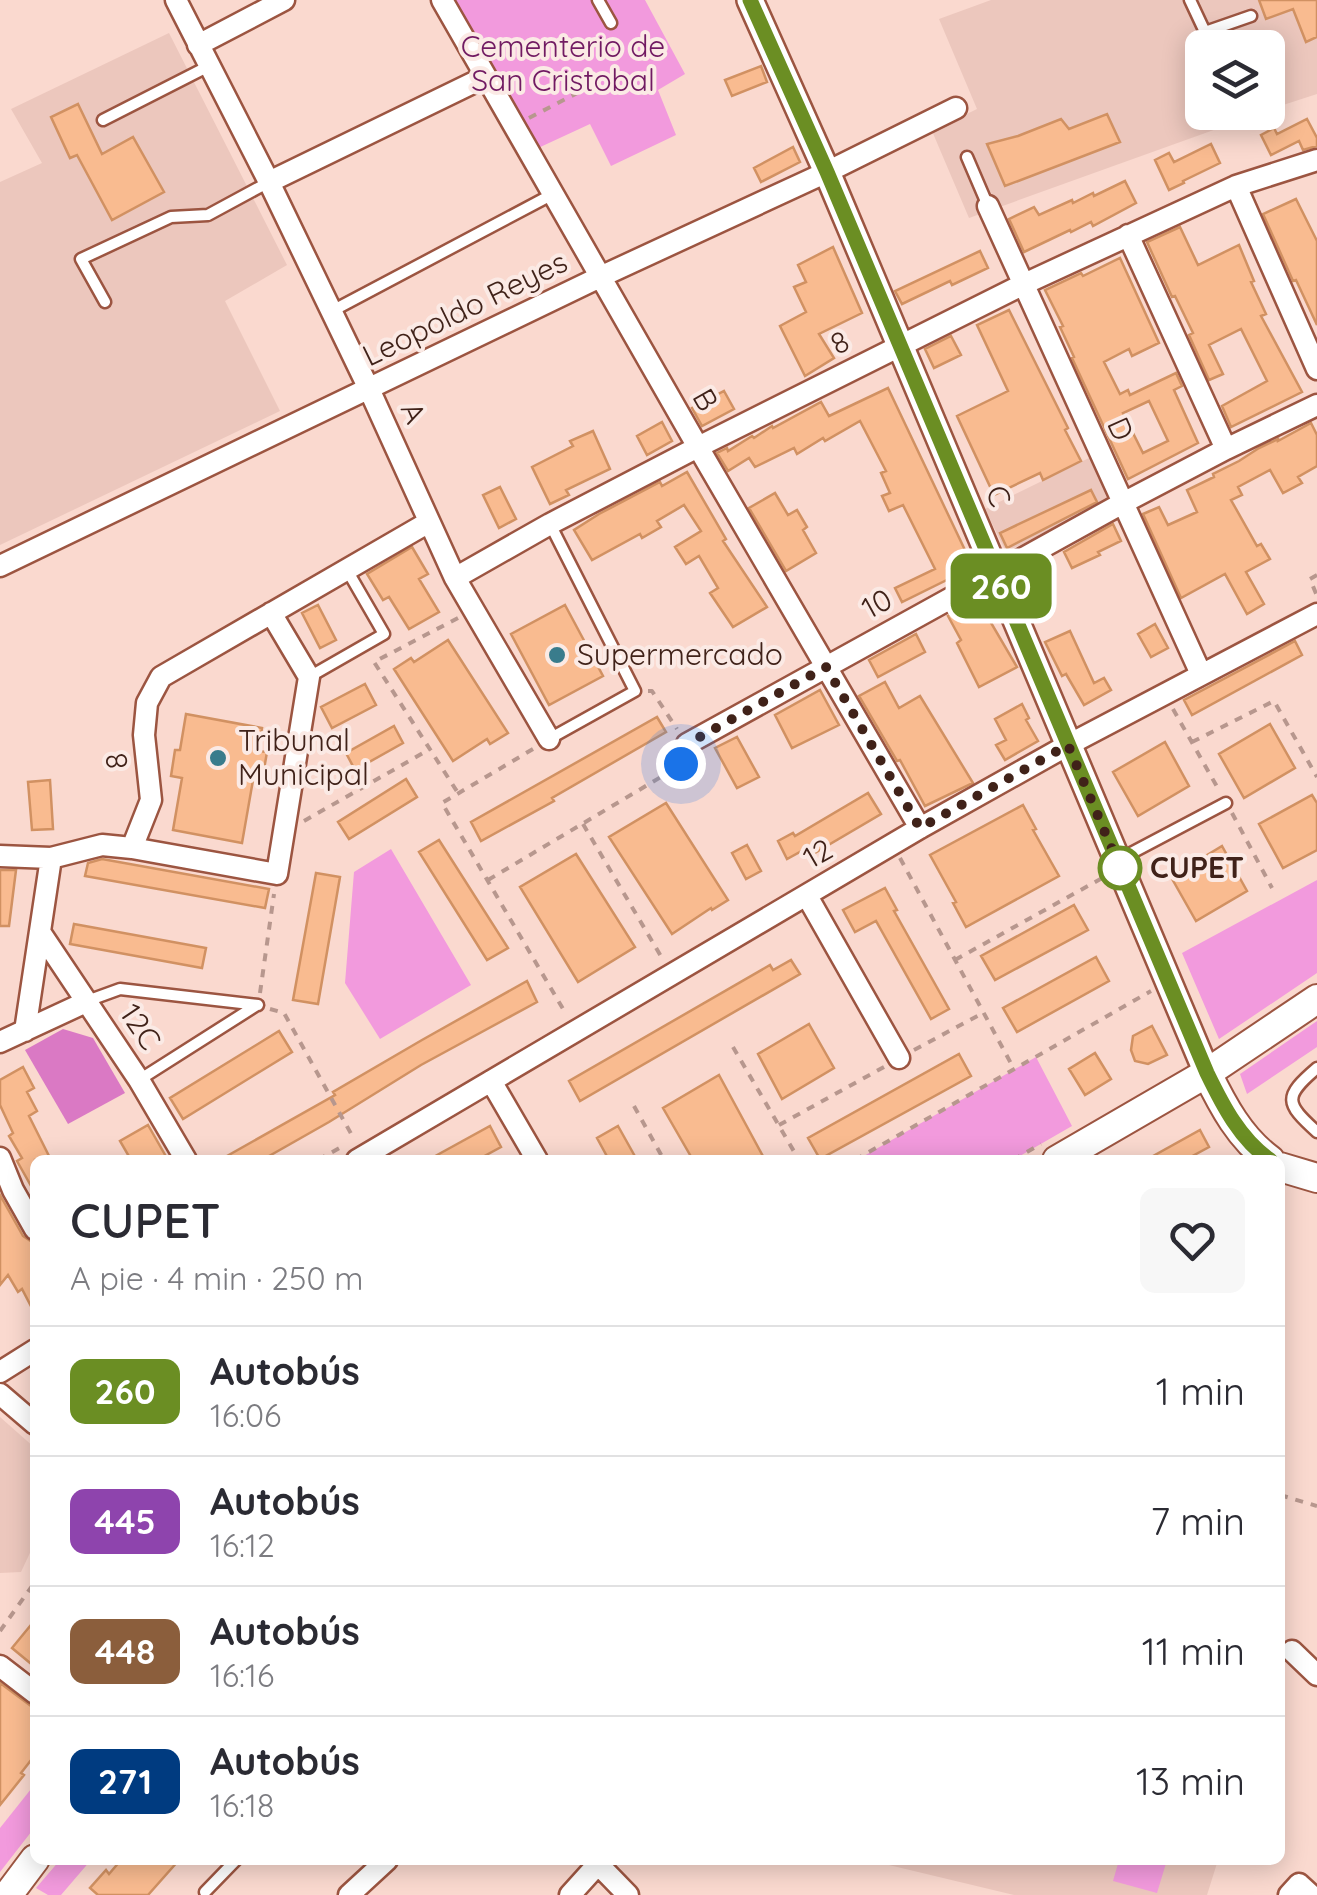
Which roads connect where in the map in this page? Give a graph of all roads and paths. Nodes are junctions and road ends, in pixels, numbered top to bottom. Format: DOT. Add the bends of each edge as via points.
graph roads {
  1 [pos="176,0"];
  2 [pos="284,0"];
  3 [pos="442,0"];
  4 [pos="598,0"];
  5 [pos="750,0"];
  6 [pos="1190,0"];
  7 [pos="1251,16"];
  8 [pos="612,23"];
  9 [pos="198,45"];
  10 [pos="210,66"];
  11 [pos="486,77"];
  12 [pos="583,90"];
  13 [pos="956,108"];
  14 [pos="103,120"];
  15 [pos="514,126"];
  16 [pos="967,157"];
  17 [pos="1317,160"];
  18 [pos="827,172"];
  19 [pos="269,182"];
  20 [pos="1236,186"];
  21 [pos="552,194"];
  22 [pos="988,206"];
  23 [pos="1128,235"];
  24 [pos="600,277"];
  25 [pos="1022,285"];
  26 [pos="106,302"];
  27 [pos="332,311"];
  28 [pos="900,346"];
  29 [pos="1317,369"];
  30 [pos="369,388"];
  31 [pos="1317,405"];
  32 [pos="698,448"];
  33 [pos="1226,449"];
  34 [pos="1122,504"];
  35 [pos="429,522"];
  36 [pos="550,524"];
  37 [pos="0,566"];
  38 [pos="347,570"];
  39 [pos="995,572"];
  40 [pos="1317,575"];
  41 [pos="455,578"];
  42 [pos="1317,596"];
  43 [pos="473,610"];
  44 [pos="271,613"];
  45 [pos="1317,614"];
  46 [pos="826,667"];
  47 [pos="1201,674"];
  48 [pos="310,677"];
  49 [pos="635,691"];
  50 [pos="549,739"];
  51 [pos="1192,742"];
  52 [pos="687,744"];
  53 [pos="1068,745"];
  54 [pos="430,749"];
  55 [pos="1317,777"];
  56 [pos="458,793"];
  57 [pos="1226,803"];
  58 [pos="583,824"];
  59 [pos="920,828"];
  60 [pos="285,832"];
  61 [pos="893,845"];
  62 [pos="132,848"];
  63 [pos="0,856"];
  64 [pos="51,858"];
  65 [pos="1118,864"];
  66 [pos="277,874"];
  67 [pos="488,880"];
  68 [pos="807,896"];
  69 [pos="40,932"];
  70 [pos="955,960"];
  71 [pos="672,974"];
  72 [pos="1168,982"];
  73 [pos="86,1002"];
  74 [pos="1316,1002"];
  75 [pos="258,1005"];
  76 [pos="984,1012"];
  77 [pos="576,1031"];
  78 [pos="25,1032"];
  79 [pos="0,1042"];
  80 [pos="733,1047"];
  81 [pos="899,1058"];
  82 [pos="1317,1068"];
  83 [pos="1014,1070"];
  84 [pos="1207,1073"];
  85 [pos="139,1080"];
  86 [pos="491,1081"];
  87 [pos="634,1106"];
  88 [pos="779,1125"];
  89 [pos="1317,1132"];
  90 [pos="356,1150"];
  91 [pos="183,1155"];
  92 [pos="534,1155"];
  93 [pos="661,1155"];
  94 [pos="796,1155"];
  95 [pos="864,1155"];
  96 [pos="1066,1155"];
  97 [pos="1263,1155"];
  98 [pos="0,1158"];
  99 [pos="1285,1168"];
  100 [pos="1317,1178"];
  101 [pos="7,1194"];
  102 [pos="30,1223"];
  103 [pos="30,1353"];
  104 [pos="0,1372"];
  105 [pos="0,1394"];
  106 [pos="30,1420"];
  107 [pos="1285,1497"];
  108 [pos="1317,1506"];
  109 [pos="30,1589"];
  110 [pos="0,1631"];
  111 [pos="1292,1651"];
  112 [pos="0,1666"];
  113 [pos="1317,1675"];
  114 [pos="30,1689"];
  115 [pos="30,1865"];
  116 [pos="231,1865"];
  117 [pos="382,1865"];
  118 [pos="594,1865"];
  119 [pos="599,1865"];
  120 [pos="206,1892"];
  121 [pos="8,1895"];
  122 [pos="350,1895"];
  123 [pos="570,1895"];
  124 [pos="628,1895"];
  1 -- 9 [label="street, A"];
  2 -- 9 [label="street"];
  3 -- 11 [label="street, B"];
  4 -- 8 [label="lane"];
  5 -- 18 [label="street, C"];
  6 -- 7 [label="lane" via="1205,32"];
  9 -- 10 [label="street, A"];
  10 -- 14 [label="lane"];
  10 -- 19 [label="street, A"];
  11 -- 15 [label="street, B"];
  11 -- 19 [label="street"];
  12 -- 15 [label="path"];
  13 -- 18 [label="street, Leopoldo Reyes"];
  15 -- 21 [label="street, B"];
  16 -- 22 [label="lane"];
  17 -- 20 [label="street, 8"];
  18 -- 24 [label="street, Leopoldo Reyes"];
  18 -- 28 [label="street, C"];
  19 -- 26 [label="lane" via="208,214 171,217 81,259"];
  19 -- 27 [label="street, A"];
  20 -- 23 [label="street, 8"];
  20 -- 29 [label="street"];
  21 -- 24 [label="street, B"];
  21 -- 27 [label="lane"];
  22 -- 25 [label="street, D"];
  23 -- 25 [label="street, 8"];
  23 -- 33 [label="street"];
  24 -- 30 [label="street, Leopoldo Reyes"];
  24 -- 32 [label="street, B"];
  25 -- 28 [label="street, 8"];
  25 -- 34 [label="street, D"];
  27 -- 30 [label="street, A"];
  28 -- 32 [label="street, 8"];
  28 -- 39 [label="street, C"];
  30 -- 35 [label="street, A"];
  30 -- 37 [label="street, Leopoldo Reyes"];
  31 -- 33 [label="street, 10"];
  32 -- 36 [label="street, 8"];
  32 -- 46 [label="street, B"];
  33 -- 34 [label="street, 10"];
  34 -- 39 [label="street, 10"];
  34 -- 47 [label="street, D"];
  35 -- 38 [label="street, 8"];
  35 -- 41 [label="street, A"];
  36 -- 41 [label="street, 8"];
  36 -- 49 [label="lane"];
  38 -- 44 [label="street, 8"];
  38 -- 48 [label="lane" via="384,634"];
  39 -- 46 [label="street, 10"];
  39 -- 53 [label="street, C"];
  40 -- 42 [label="path" via="1310,579"];
  41 -- 43 [label="street, A"];
  43 -- 50 [label="street, A"];
  43 -- 54 [label="path" via="374,662"];
  44 -- 48 [label="street"];
  44 -- 62 [label="street, 8" via="162,677 147,703 144,734 152,800"];
  45 -- 47 [label="street, 12"];
  46 -- 52 [label="street, 10"];
  46 -- 59 [label="street, B"];
  47 -- 53 [label="street, 12"];
  48 -- 60 [label="street"];
  49 -- 50 [label="lane"];
  49 -- 52 [label="path" via="652,690"];
  50 -- 56 [label="path"];
  51 -- 55 [label="path" via="1274,700"];
  52 -- 58 [label="path" via="681,764"];
  53 -- 59 [label="street, 12"];
  53 -- 65 [label="street, C"];
  54 -- 56 [label="path"];
  54 -- 60 [label="path"];
  56 -- 67 [label="path" via="442,803"];
  57 -- 65 [label="lane"];
  58 -- 67 [label="path"];
  58 -- 71 [label="path"];
  59 -- 61 [label="street, 12"];
  60 -- 66 [label="street"];
  61 -- 68 [label="street, 12"];
  61 -- 70 [label="path"];
  62 -- 64 [label="street" via="102,844"];
  62 -- 66 [label="street"];
  63 -- 64 [label="street"];
  64 -- 69 [label="street"];
  65 -- 70 [label="path"];
  65 -- 72 [label="street, C"];
  66 -- 75 [label="path"];
  67 -- 77 [label="path"];
  68 -- 71 [label="street, 12"];
  68 -- 81 [label="street"];
  69 -- 73 [label="street, 12C"];
  69 -- 78 [label="street"];
  70 -- 76 [label="path"];
  71 -- 77 [label="street, 12"];
  72 -- 83 [label="path"];
  72 -- 84 [label="street, C"];
  73 -- 75 [label="lane" via="120,989"];
  73 -- 78 [label="street"];
  73 -- 85 [label="street, 12C"];
  74 -- 84 [label="main road"];
  75 -- 85 [label="lane"];
  75 -- 90 [label="path" via="284,1013"];
  76 -- 81 [label="path"];
  76 -- 83 [label="path"];
  77 -- 86 [label="street, 12"];
  78 -- 79 [label="street"];
  80 -- 88 [label="path"];
  81 -- 88 [label="path"];
  82 -- 89 [label="lane" via="1291,1097 1295,1112"];
  83 -- 95 [label="path"];
  84 -- 96 [label="main road"];
  84 -- 97 [label="main road" via="1236,1127"];
  85 -- 91 [label="street, 12C"];
  86 -- 90 [label="street, 12"];
  86 -- 92 [label="street"];
  87 -- 93 [label="path"];
  88 -- 94 [label="path"];
  98 -- 101 [label="street"];
  99 -- 100 [label="main road"];
  101 -- 102 [label="street"];
  103 -- 104 [label="street"];
  105 -- 106 [label="street"];
  107 -- 108 [label="path"];
  109 -- 110 [label="path"];
  111 -- 113 [label="street"];
  112 -- 114 [label="street"];
  115 -- 121 [label="main road"];
  116 -- 120 [label="lane"];
  117 -- 122 [label="street"];
  118 -- 123 [label="street"];
  119 -- 124 [label="street"];
}
